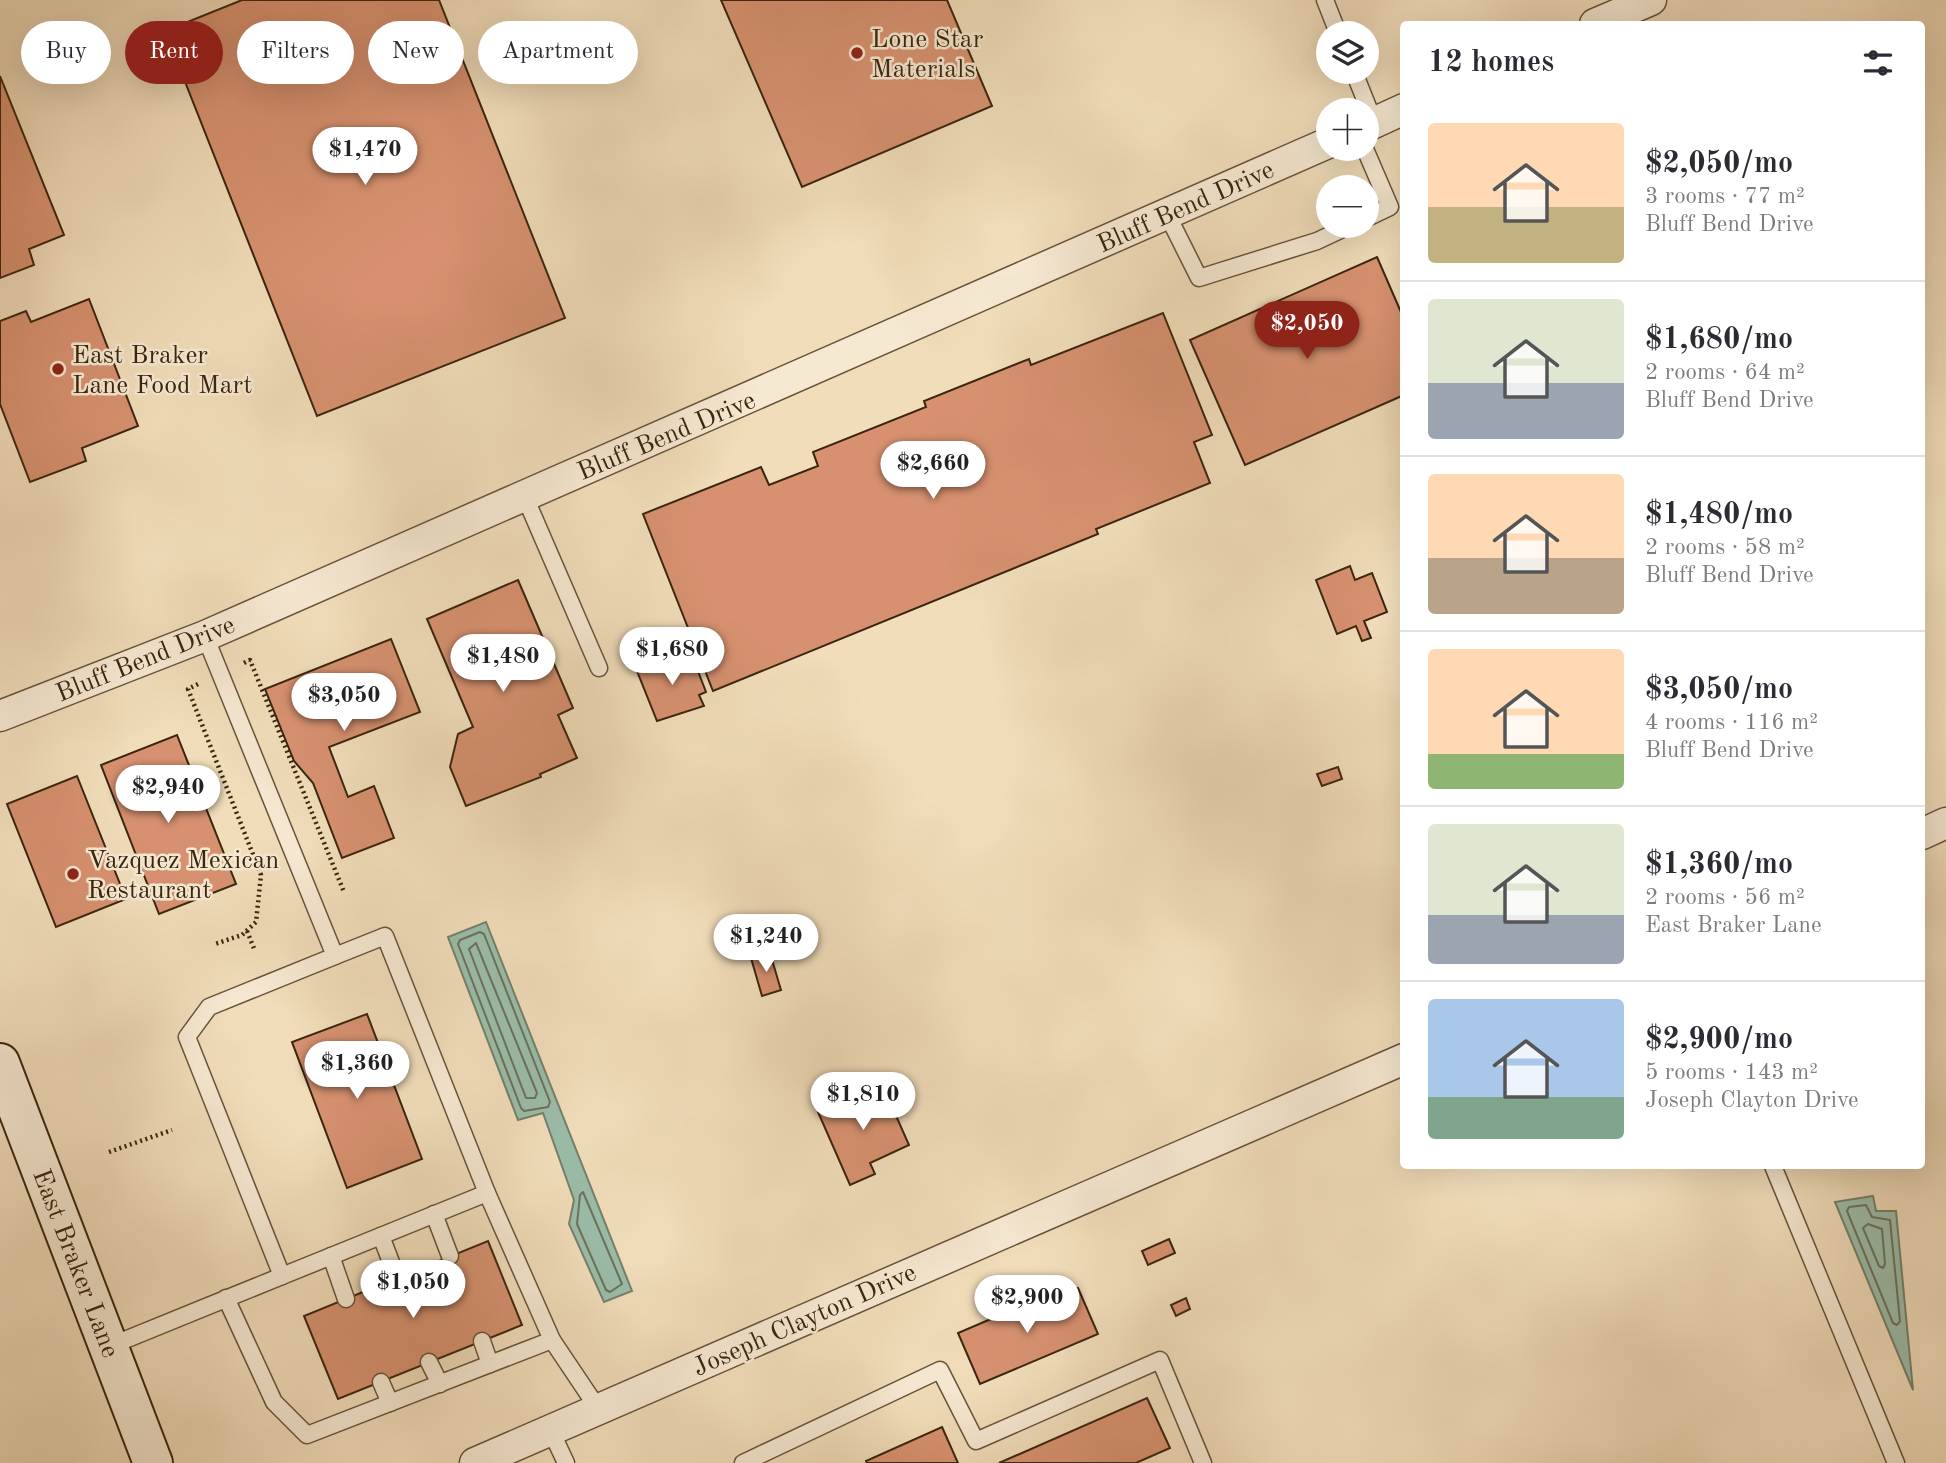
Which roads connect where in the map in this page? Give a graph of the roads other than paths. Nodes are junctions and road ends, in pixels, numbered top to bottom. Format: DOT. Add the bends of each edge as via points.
graph roads {
  1 [pos="1325,0"];
  2 [pos="1651,0"];
  3 [pos="1333,21"];
  4 [pos="1602,21"];
  5 [pos="1400,112"];
  6 [pos="1379,125"];
  7 [pos="1316,148"];
  8 [pos="1377,161"];
  9 [pos="1379,212"];
  10 [pos="1167,214"];
  11 [pos="1323,238"];
  12 [pos="525,497"];
  13 [pos="205,636"];
  14 [pos="599,668"];
  15 [pos="0,716"];
  16 [pos="1946,823"];
  17 [pos="1925,833"];
  18 [pos="335,956"];
  19 [pos="1400,1061"];
  20 [pos="0,1063"];
  21 [pos="1774,1169"];
  22 [pos="486,1193"];
  23 [pos="434,1214"];
  24 [pos="381,1236"];
  25 [pos="331,1256"];
  26 [pos="450,1256"];
  27 [pos="282,1276"];
  28 [pos="397,1278"];
  29 [pos="226,1298"];
  30 [pos="346,1299"];
  31 [pos="552,1340"];
  32 [pos="482,1341"];
  33 [pos="110,1346"];
  34 [pos="429,1362"];
  35 [pos="490,1364"];
  36 [pos="382,1382"];
  37 [pos="440,1384"];
  38 [pos="390,1403"];
  39 [pos="599,1410"];
  40 [pos="551,1431"];
  41 [pos="153,1463"];
  42 [pos="475,1463"];
  43 [pos="566,1463"];
  44 [pos="743,1463"];
  45 [pos="1203,1463"];
  46 [pos="1896,1463"];
  1 -- 3 [label="lane"];
  2 -- 4 [label="street"];
  5 -- 6 [label="street"];
  7 -- 10 [label="street, Bluff Bend Drive"];
  8 -- 9 [label="lane" via="1390,207"];
  10 -- 11 [label="lane" via="1199,278"];
  10 -- 12 [label="street, Bluff Bend Drive"];
  12 -- 13 [label="street, Bluff Bend Drive"];
  12 -- 14 [label="lane"];
  13 -- 15 [label="street, Bluff Bend Drive"];
  13 -- 18 [label="lane"];
  16 -- 17 [label="street"];
  18 -- 22 [label="lane" via="385,936"];
  18 -- 27 [label="lane" via="209,1007 187,1037"];
  19 -- 39 [label="street, Joseph Clayton Drive"];
  20 -- 33 [label="main road, East Braker Lane"];
  21 -- 46 [label="lane"];
  22 -- 23 [label="lane"];
  22 -- 31 [label="lane"];
  23 -- 24 [label="lane"];
  23 -- 26 [label="lane"];
  24 -- 25 [label="lane"];
  24 -- 28 [label="lane"];
  25 -- 27 [label="lane"];
  25 -- 30 [label="lane"];
  27 -- 29 [label="lane"];
  29 -- 33 [label="lane"];
  29 -- 38 [label="lane" via="274,1402 307,1435"];
  31 -- 35 [label="lane"];
  31 -- 39 [label="lane"];
  32 -- 35 [label="lane"];
  33 -- 41 [label="main road, East Braker Lane"];
  34 -- 37 [label="lane"];
  35 -- 37 [label="lane"];
  36 -- 38 [label="lane"];
  37 -- 38 [label="lane"];
  39 -- 40 [label="street, Joseph Clayton Drive"];
  40 -- 42 [label="street, Joseph Clayton Drive"];
  40 -- 43 [label="lane"];
  44 -- 45 [label="lane" via="940,1370 976,1441 1160,1360"];
}
